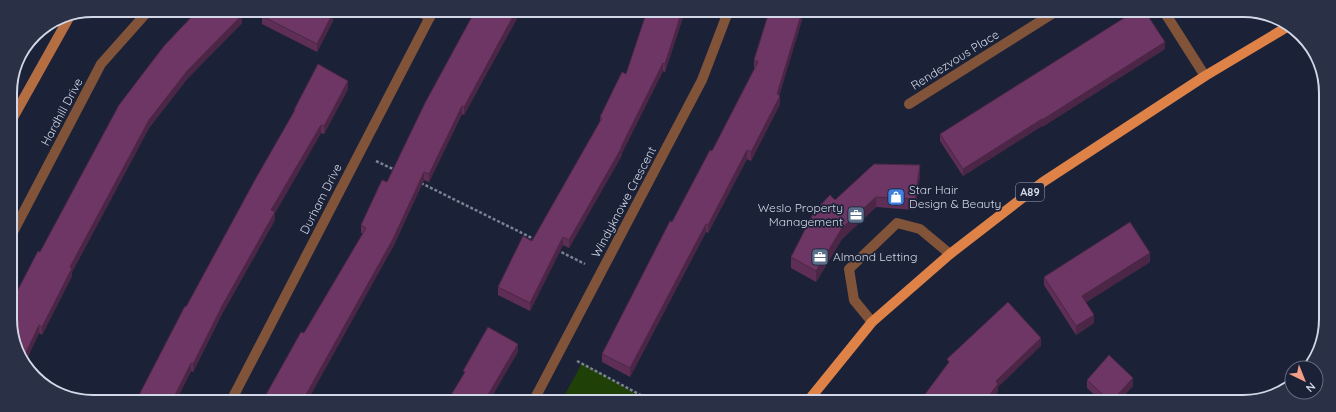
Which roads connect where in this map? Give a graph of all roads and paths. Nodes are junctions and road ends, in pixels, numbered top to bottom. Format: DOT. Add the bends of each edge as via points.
graph roads {
  1 [pos="143,17"];
  2 [pos="430,17"];
  3 [pos="726,17"];
  4 [pos="1047,17"];
  5 [pos="1167,17"];
  6 [pos="67,22"];
  7 [pos="1284,29"];
  8 [pos="1205,76"];
  9 [pos="909,104"];
  10 [pos="17,110"];
  11 [pos="360,152"];
  12 [pos="395,170"];
  13 [pos="416,181"];
  14 [pos="17,225"];
  15 [pos="537,241"];
  16 [pos="552,248"];
  17 [pos="950,254"];
  18 [pos="601,272"];
  19 [pos="872,322"];
  20 [pos="560,352"];
  21 [pos="235,395"];
  22 [pos="537,395"];
  23 [pos="641,395"];
  24 [pos="813,395"];
  1 -- 14 [label="street, Hardhill Drive" via="102,64"];
  2 -- 11 [label="street, Durham Drive"];
  3 -- 18 [label="street, Windyknowe Crescent" via="702,80"];
  4 -- 9 [label="street, Rendezvous Place"];
  5 -- 8 [label="street"];
  6 -- 10 [label="main road"];
  7 -- 8 [label="main road, A89"];
  8 -- 17 [label="main road, A89" via="1043,182"];
  11 -- 12 [label="path"];
  11 -- 21 [label="street, Durham Drive"];
  13 -- 15 [label="path"];
  16 -- 18 [label="path"];
  17 -- 19 [label="main road, A89"];
  17 -- 19 [label="street" via="920,229 896,223 849,269 854,300"];
  18 -- 20 [label="street, Windyknowe Crescent"];
  19 -- 24 [label="main road, A89"];
  20 -- 22 [label="street, Windyknowe Crescent"];
  20 -- 23 [label="path"];
}
